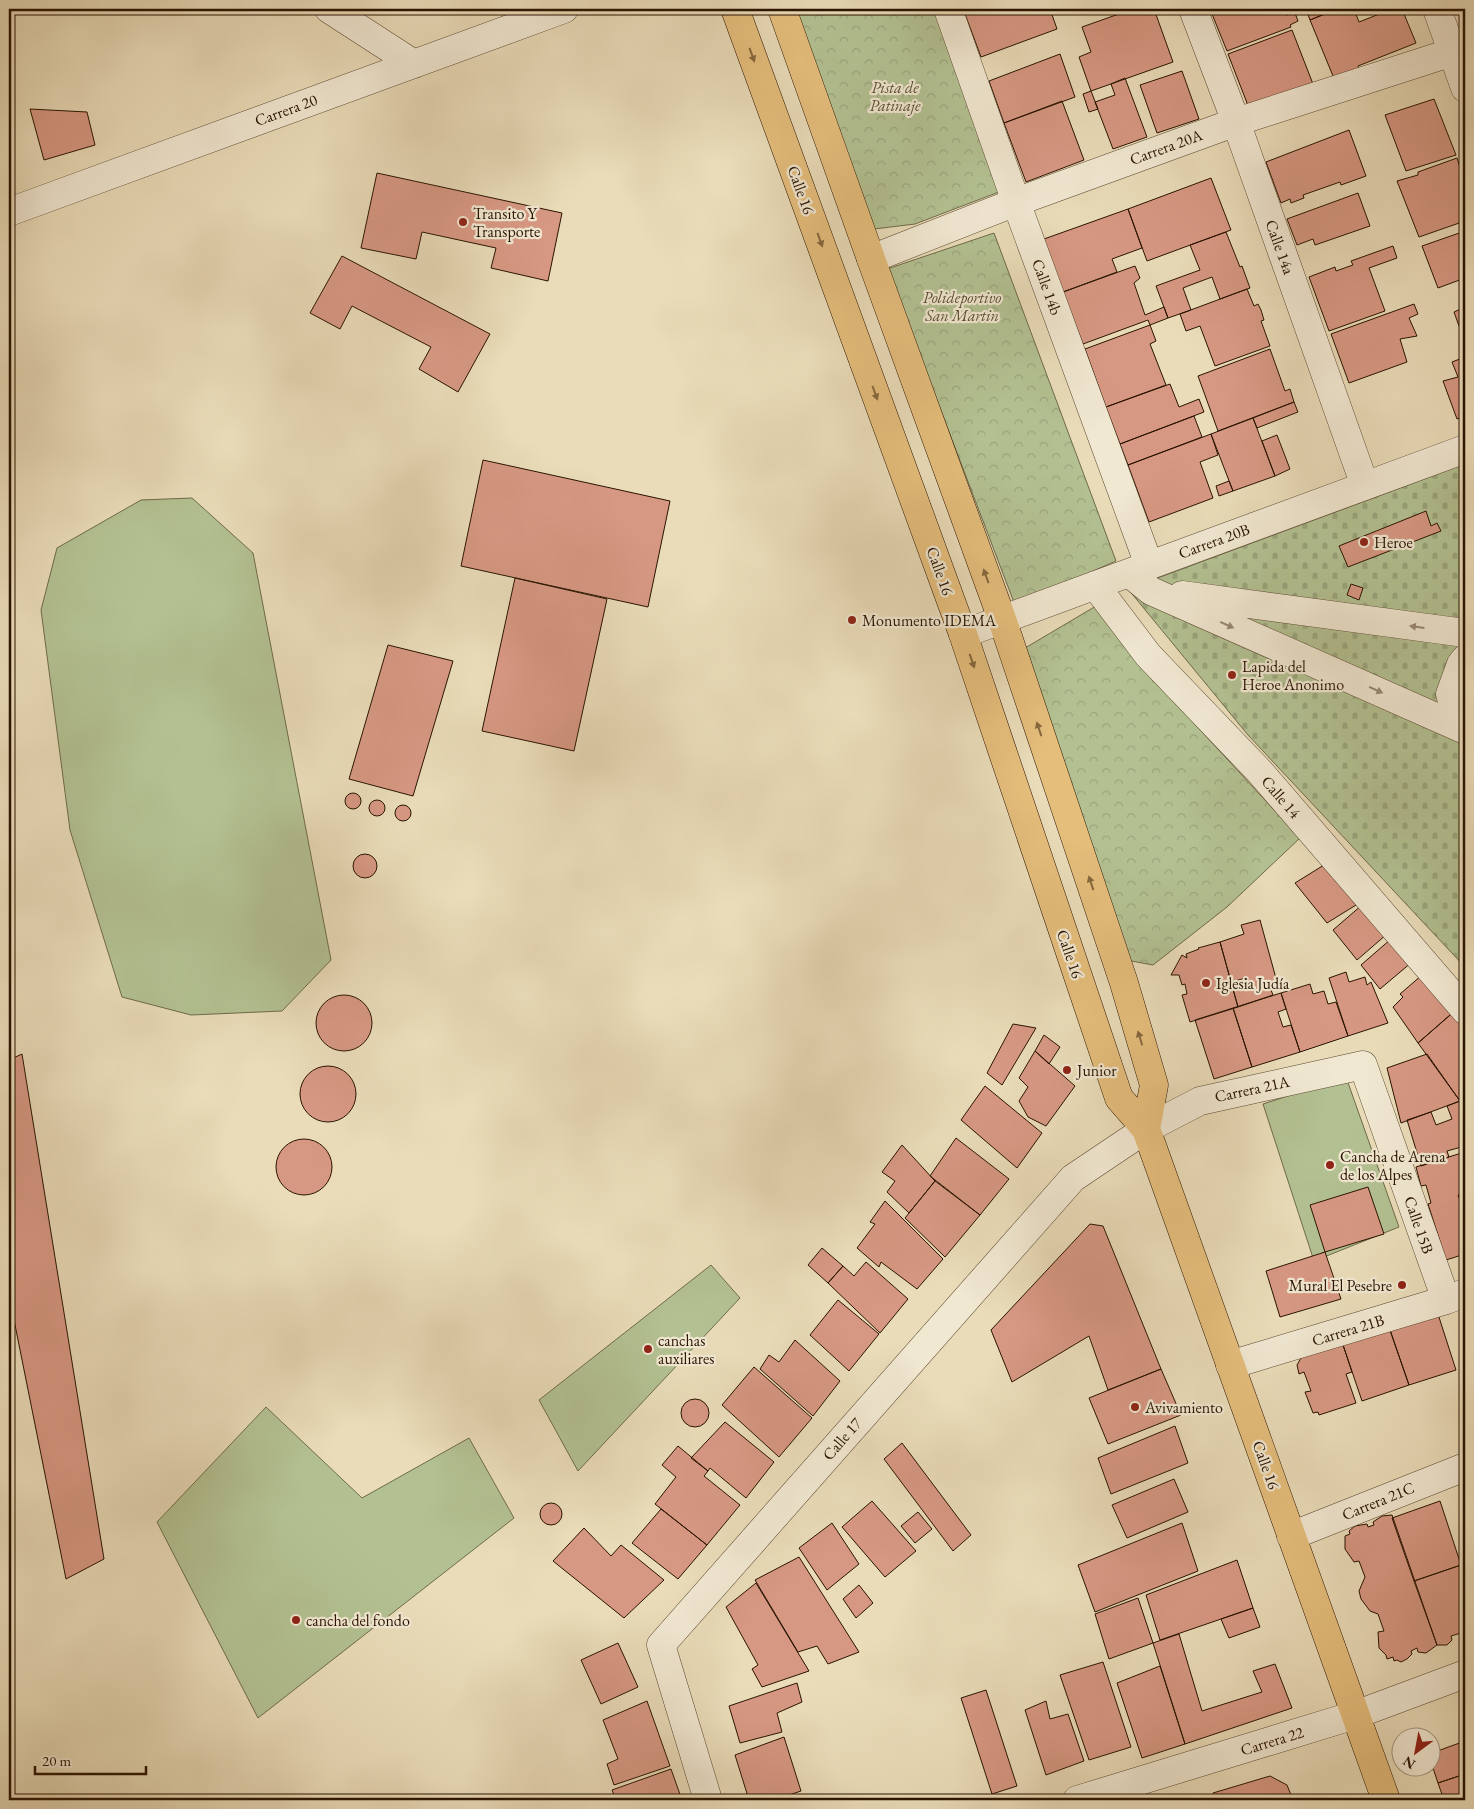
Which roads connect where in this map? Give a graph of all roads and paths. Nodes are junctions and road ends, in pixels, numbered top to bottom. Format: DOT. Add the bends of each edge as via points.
graph roads {
  1 [pos="329,9"];
  2 [pos="564,9"];
  3 [pos="735,9"];
  4 [pos="782,9"];
  5 [pos="948,9"];
  6 [pos="1193,9"];
  7 [pos="1437,9"];
  8 [pos="1459,50"];
  9 [pos="414,64"];
  10 [pos="1465,88"];
  11 [pos="1236,122"];
  12 [pos="1016,202"];
  13 [pos="9,212"];
  14 [pos="871,259"];
  15 [pos="1465,449"];
  16 [pos="1365,486"];
  17 [pos="1143,576"];
  18 [pos="1095,585"];
  19 [pos="1002,619"];
  20 [pos="1465,633"];
  21 [pos="963,634"];
  22 [pos="1465,659"];
  23 [pos="1462,728"];
  24 [pos="1465,1010"];
  25 [pos="1363,1065"];
  26 [pos="1146,1129"];
  27 [pos="1455,1297"];
  28 [pos="1230,1365"];
  29 [pos="1465,1467"];
  30 [pos="1291,1536"];
  31 [pos="1465,1674"];
  32 [pos="1355,1715"];
  33 [pos="708,1800"];
  34 [pos="1077,1800"];
  35 [pos="1386,1800"];
  1 -- 9 [label="street"];
  2 -- 9 [label="street, Carrera 20"];
  3 -- 21 [label="highway, Calle 16, one-way"];
  4 -- 14 [label="highway, Calle 16"];
  5 -- 12 [label="street, Calle 14b"];
  6 -- 11 [label="street, Calle 14a"];
  7 -- 8 [label="street"];
  8 -- 10 [label="street"];
  8 -- 11 [label="street, Carrera 20A"];
  9 -- 13 [label="street, Carrera 20"];
  11 -- 12 [label="street, Carrera 20A"];
  11 -- 16 [label="street, Calle 14a"];
  12 -- 14 [label="street, Carrera 20A"];
  12 -- 17 [label="street, Calle 14b"];
  19 -- 14 [label="highway, Calle 16, one-way"];
  15 -- 16 [label="street, Carrera 20B"];
  16 -- 17 [label="street, Carrera 20B"];
  17 -- 18 [label="street, Carrera 20B"];
  20 -- 17 [label="street, one-way"];
  17 -- 23 [label="street, one-way"];
  18 -- 19 [label="street, Carrera 20B"];
  18 -- 24 [label="street, Calle 14" via="1148,655 1260,772"];
  19 -- 21 [label="street, Carrera 20B"];
  26 -- 19 [label="highway, Calle 16, one-way" via="1154,1085 1124,983"];
  21 -- 26 [label="highway, Calle 16, one-way" via="1119,1098"];
  22 -- 23 [label="street" via="1450,694"];
  25 -- 26 [label="street, Carrera 21A" via="1200,1101"];
  25 -- 27 [label="street, Calle 15B"];
  26 -- 28 [label="highway, Calle 16"];
  26 -- 33 [label="street, Calle 17" via="1073,1178 661,1645"];
  27 -- 28 [label="street, Carrera 21B"];
  28 -- 30 [label="highway, Calle 16"];
  29 -- 30 [label="street, Carrera 21C"];
  30 -- 32 [label="highway, Calle 16"];
  31 -- 32 [label="street, Carrera 22"];
  32 -- 34 [label="street, Carrera 22"];
  32 -- 35 [label="highway, Calle 16"];
}
